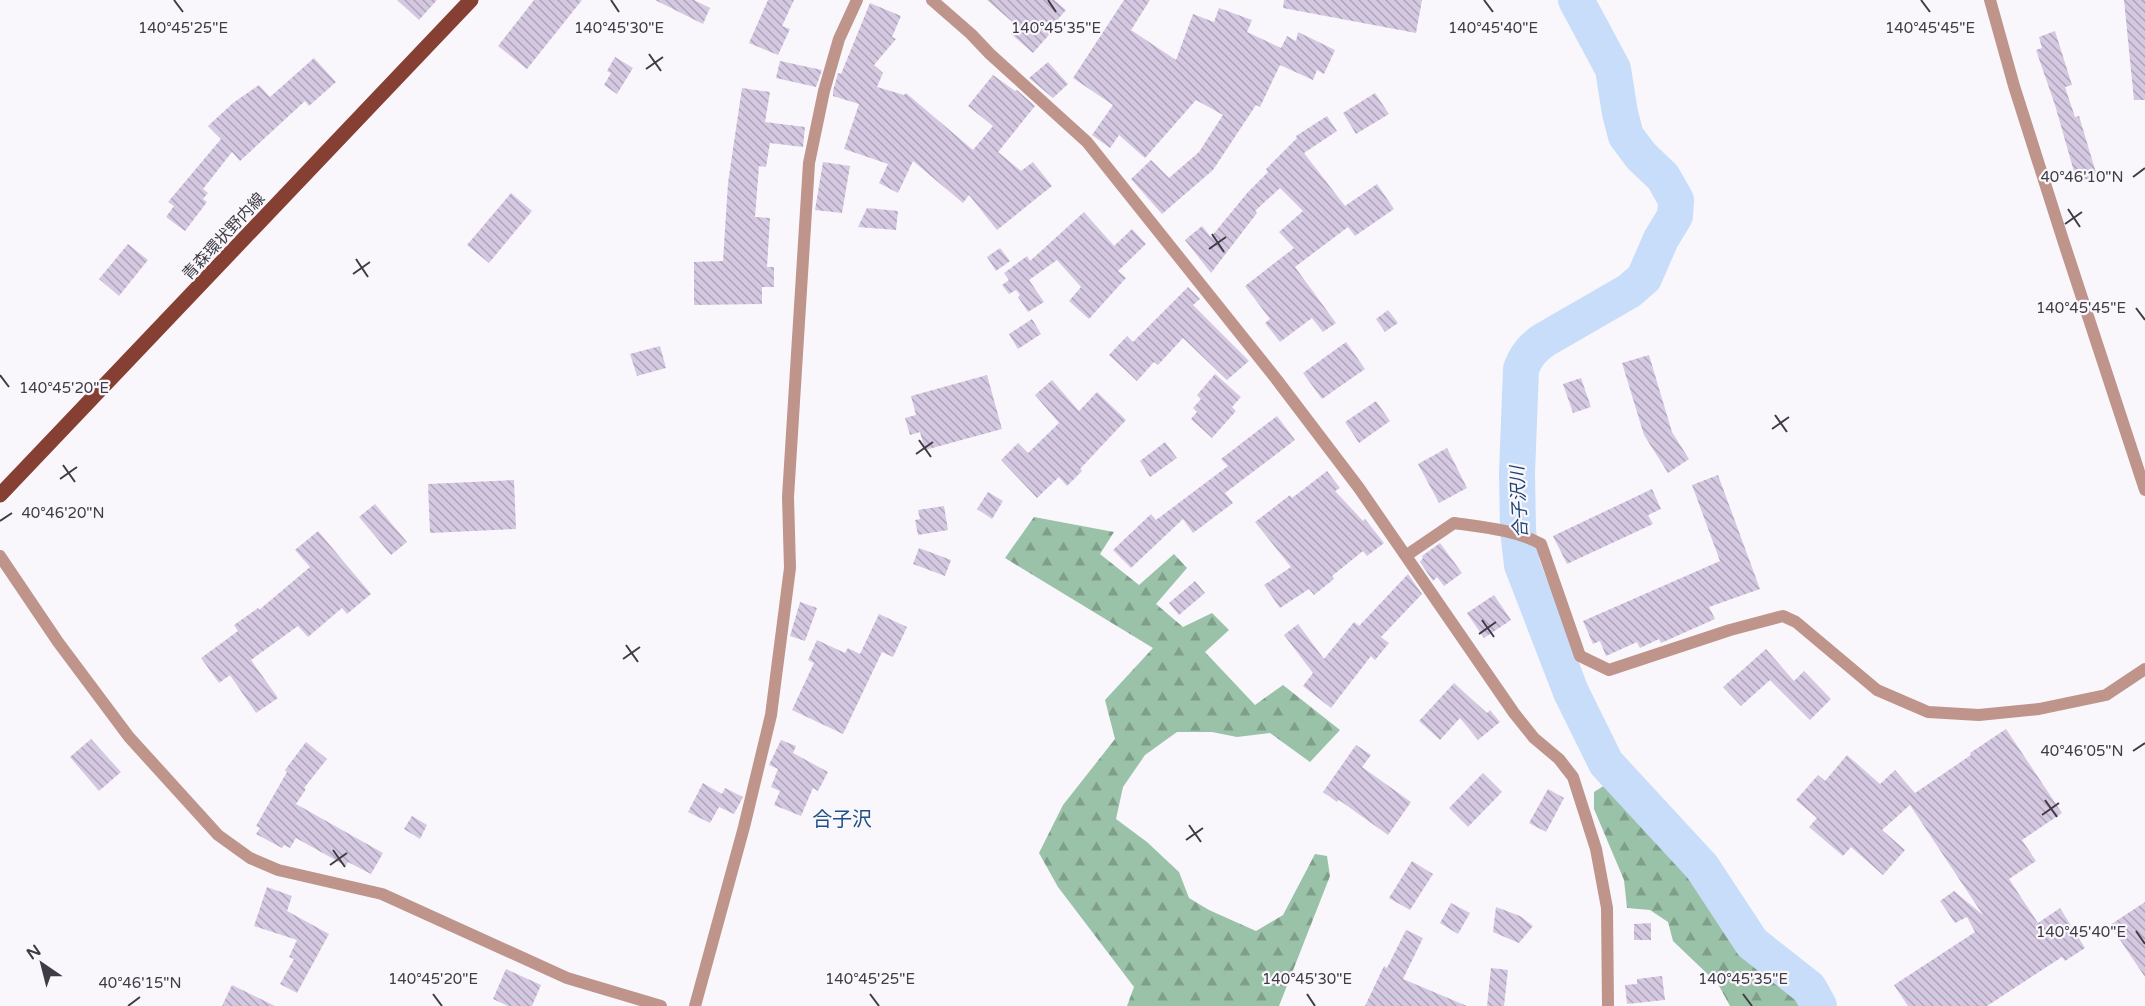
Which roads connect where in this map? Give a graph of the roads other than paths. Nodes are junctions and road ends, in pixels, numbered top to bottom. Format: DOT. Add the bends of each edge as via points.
graph roads {
  1 [pos="471,0"];
  2 [pos="857,0"];
  3 [pos="932,0"];
  4 [pos="1990,0"];
  5 [pos="2145,490"];
  6 [pos="0,495"];
  7 [pos="1407,555"];
  8 [pos="0,556"];
  9 [pos="2145,669"];
  10 [pos="661,1006"];
  11 [pos="695,1006"];
  12 [pos="1608,1006"];
  1 -- 6 [label="main road, 青森環状野内線"];
  2 -- 11 [label="street" via="839,39 809,163 788,497 790,568 771,716"];
  3 -- 7 [label="street" via="1087,142 1277,380"];
  4 -- 5 [label="street"];
  7 -- 9 [label="street" via="1454,523 1541,543 1580,656 1609,670 1784,616 1877,690 1928,712 1979,715 2039,709 2106,695"];
  7 -- 12 [label="street" via="1514,713 1573,777 1596,849 1607,908"];
  8 -- 10 [label="street" via="129,737 218,835 250,858 278,870 382,894 567,978"];
}
